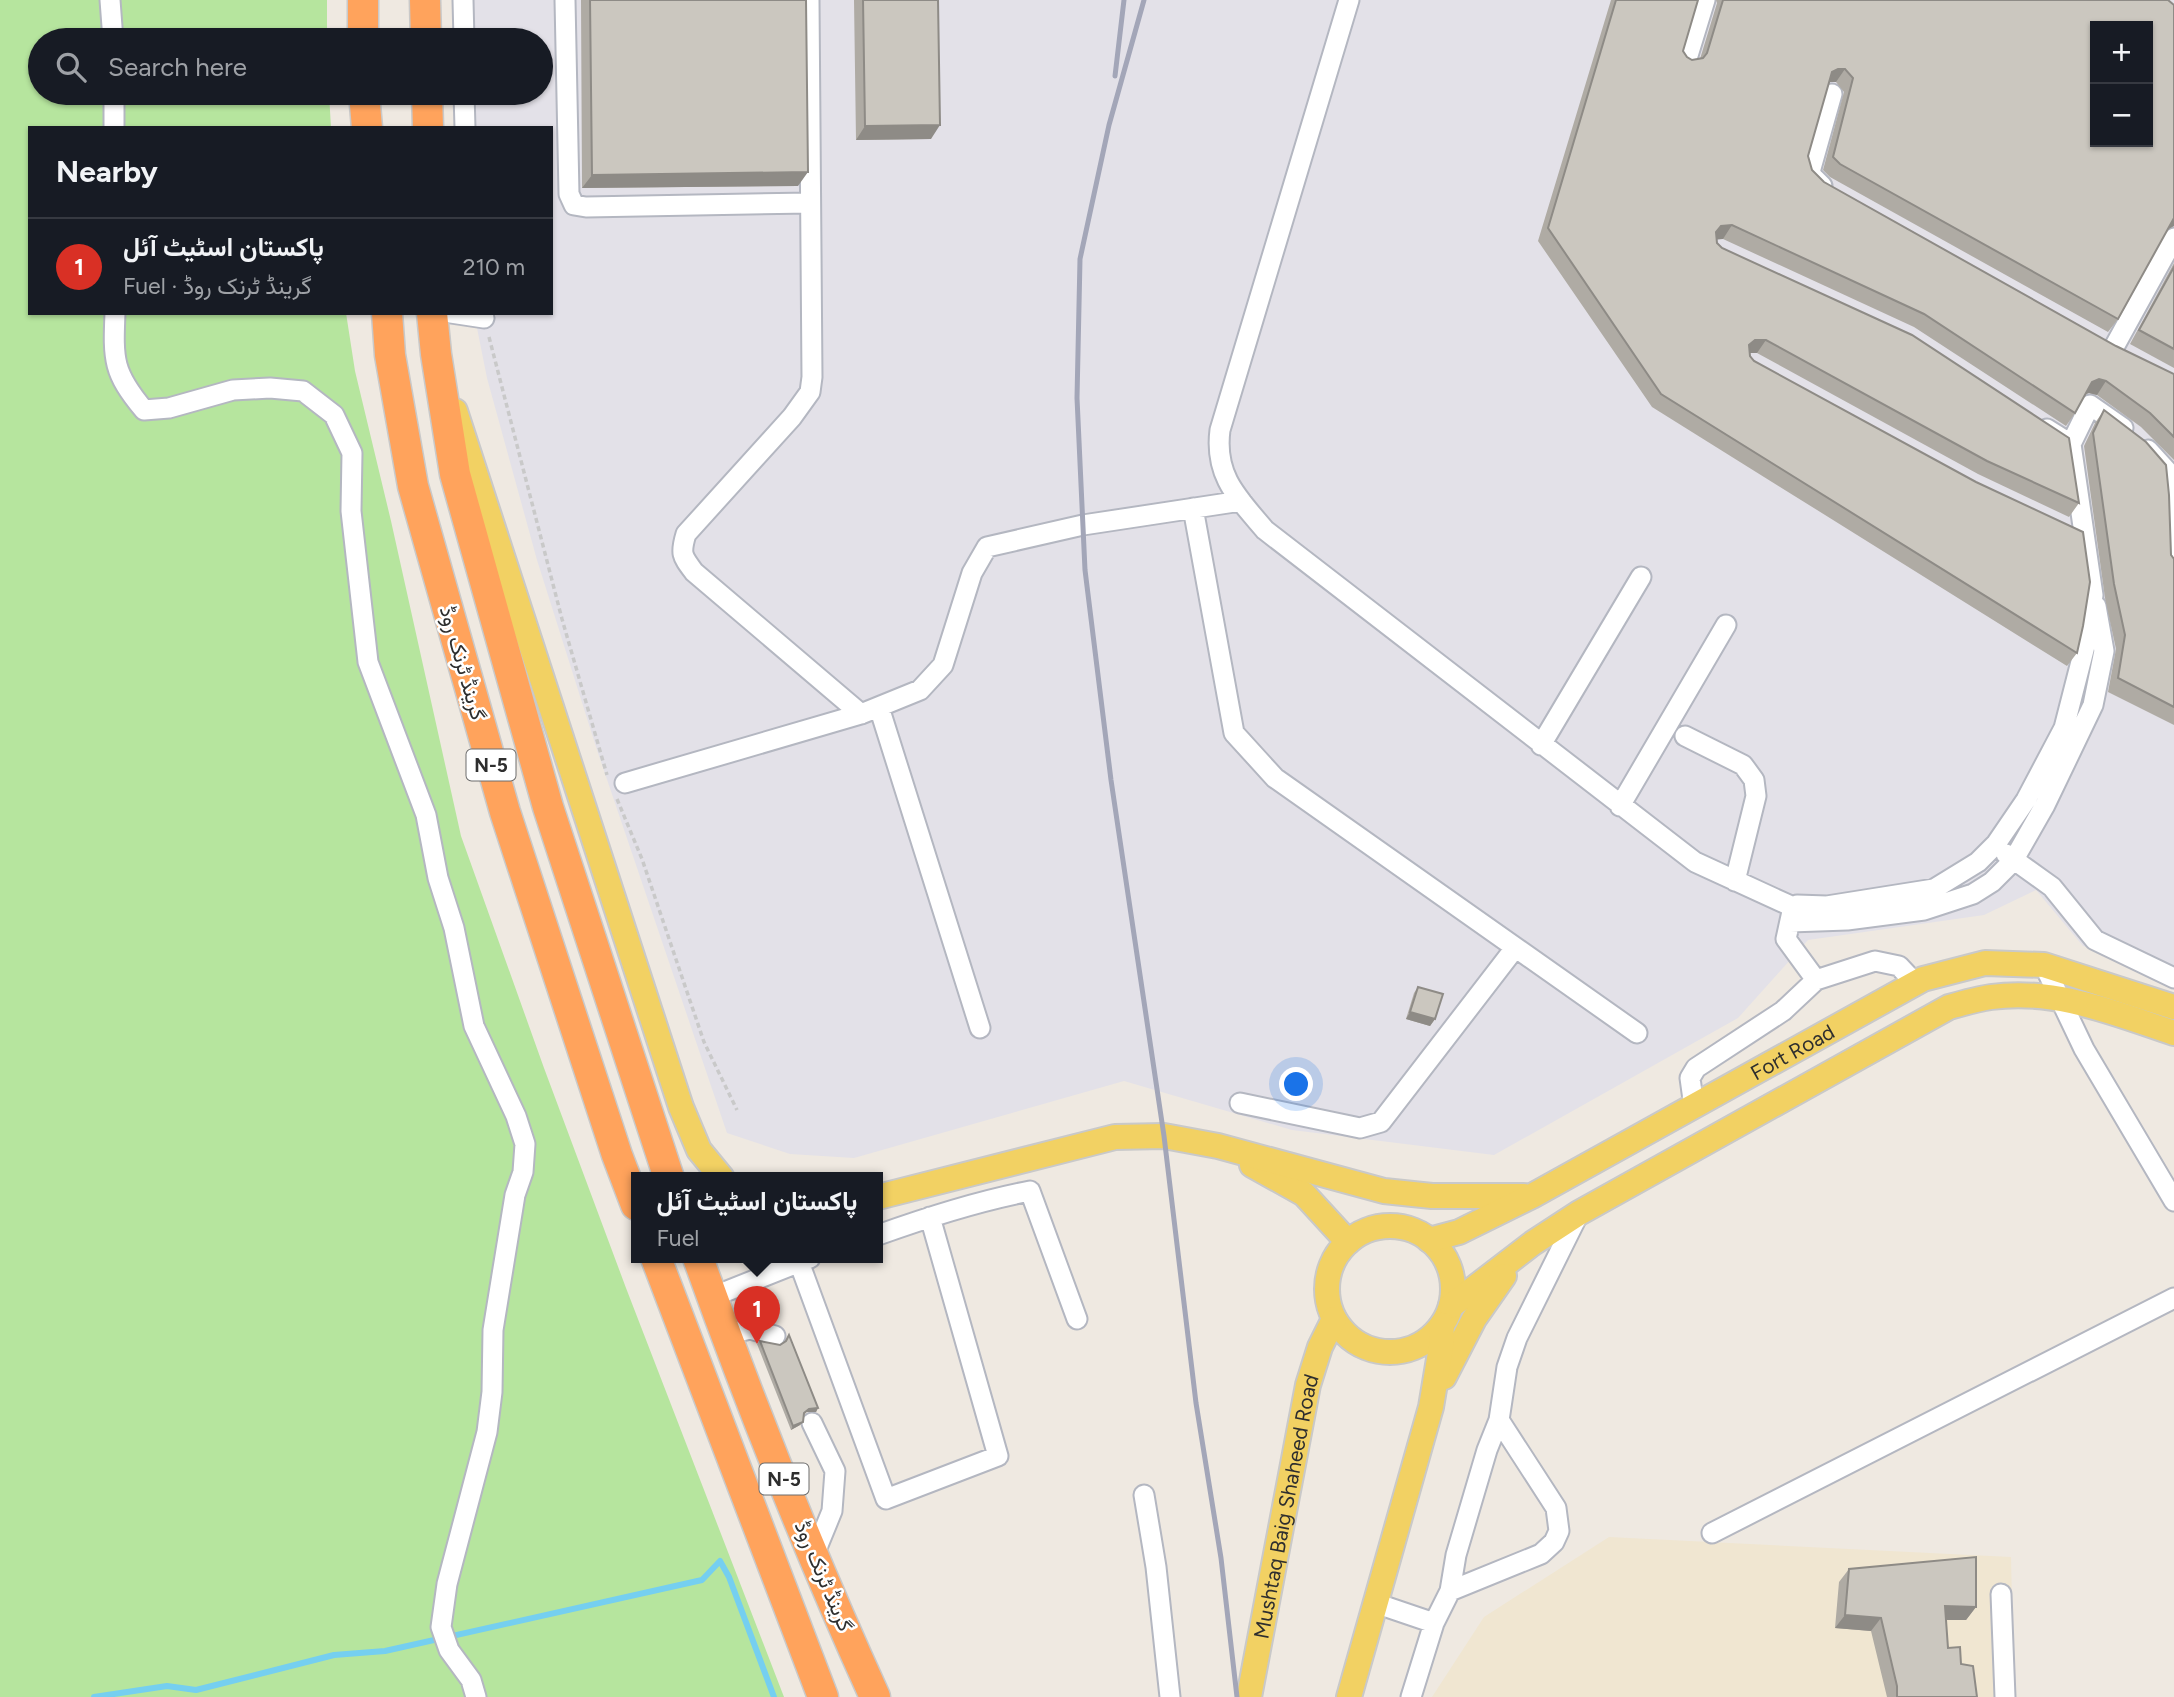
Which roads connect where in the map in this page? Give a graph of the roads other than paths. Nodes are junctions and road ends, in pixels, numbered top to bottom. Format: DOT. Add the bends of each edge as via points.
graph roads {
  1 [pos="110,0"];
  2 [pos="363,0"];
  3 [pos="425,0"];
  4 [pos="463,0"];
  5 [pos="565,0"];
  6 [pos="809,0"];
  7 [pos="1349,0"];
  8 [pos="1705,0"];
  9 [pos="112,28"];
  10 [pos="363,28"];
  11 [pos="426,28"];
  12 [pos="464,28"];
  13 [pos="1686,62"];
  14 [pos="1832,94"];
  15 [pos="114,105"];
  16 [pos="365,105"];
  17 [pos="427,105"];
  18 [pos="464,105"];
  19 [pos="114,126"];
  20 [pos="367,126"];
  21 [pos="428,126"];
  22 [pos="465,126"];
  23 [pos="1838,194"];
  24 [pos="810,203"];
  25 [pos="2174,238"];
  26 [pos="115,315"];
  27 [pos="387,315"];
  28 [pos="432,315"];
  29 [pos="2113,349"];
  30 [pos="436,354"];
  31 [pos="2026,415"];
  32 [pos="2071,444"];
  33 [pos="2173,493"];
  34 [pos="1241,501"];
  35 [pos="1193,508"];
  36 [pos="2061,526"];
  37 [pos="2086,538"];
  38 [pos="2174,567"];
  39 [pos="1641,577"];
  40 [pos="2093,595"];
  41 [pos="1726,625"];
  42 [pos="870,710"];
  43 [pos="1685,736"];
  44 [pos="1541,745"];
  45 [pos="615,783"];
  46 [pos="1620,806"];
  47 [pos="1996,844"];
  48 [pos="2014,861"];
  49 [pos="1735,881"];
  50 [pos="1791,915"];
  51 [pos="1515,948"];
  52 [pos="2044,965"];
  53 [pos="2174,978"];
  54 [pos="1816,980"];
  55 [pos="1915,983"];
  56 [pos="2059,997"];
  57 [pos="2174,1007"];
  58 [pos="980,1028"];
  59 [pos="1637,1033"];
  60 [pos="2174,1033"];
  61 [pos="1240,1103"];
  62 [pos="1694,1107"];
  63 [pos="1218,1146"];
  64 [pos="667,1172"];
  65 [pos="717,1172"];
  66 [pos="631,1192"];
  67 [pos="883,1196"];
  68 [pos="1532,1196"];
  69 [pos="2174,1201"];
  70 [pos="1579,1213"];
  71 [pos="930,1217"];
  72 [pos="883,1233"];
  73 [pos="1429,1240"];
  74 [pos="1348,1242"];
  75 [pos="1533,1243"];
  76 [pos="658,1263"];
  77 [pos="700,1263"];
  78 [pos="797,1263"];
  79 [pos="806,1263"];
  80 [pos="712,1297"];
  81 [pos="2174,1298"];
  82 [pos="1447,1316"];
  83 [pos="1077,1319"];
  84 [pos="1334,1319"];
  85 [pos="725,1335"];
  86 [pos="775,1336"];
  87 [pos="1432,1407"];
  88 [pos="1499,1420"];
  89 [pos="812,1423"];
  90 [pos="1144,1495"];
  91 [pos="1712,1533"];
  92 [pos="814,1555"];
  93 [pos="1450,1591"];
  94 [pos="2001,1594"];
  95 [pos="1375,1604"];
  96 [pos="1434,1623"];
  97 [pos="869,1684"];
  98 [pos="822,1693"];
  99 [pos="476,1697"];
  100 [pos="1170,1697"];
  101 [pos="1249,1697"];
  102 [pos="1349,1697"];
  103 [pos="1411,1697"];
  104 [pos="2006,1697"];
  1 -- 9 [label="street"];
  2 -- 10 [label="highway"];
  3 -- 11 [label="highway"];
  4 -- 12 [label="street"];
  5 -- 24 [label="street" via="569,194 574,205"];
  6 -- 24 [label="street"];
  7 -- 34 [label="street" via="1220,430 1223,473"];
  8 -- 13 [label="street"];
  14 -- 23 [label="street" via="1810,172 1823,187"];
  15 -- 19 [label="street"];
  16 -- 20 [label="highway"];
  17 -- 21 [label="highway"];
  18 -- 22 [label="street"];
  24 -- 42 [label="street" via="810,392 686,534 681,550 694,572"];
  25 -- 29 [label="street"];
  26 -- 99 [label="street" via="113,353 124,386 144,410 169,408 233,390 307,393 334,415 352,453 351,511 368,662 426,815 474,1026 525,1144 493,1330 486,1432 447,1584 441,1627"];
  27 -- 66 [label="highway, گرینڈ ٹرنک روڈ / N-5" via="413,486 505,812"];
  28 -- 30 [label="highway, گرینڈ ٹرنک روڈ / N-5"];
  30 -- 64 [label="highway, گرینڈ ٹرنک روڈ / N-5" via="455,474 548,807"];
  30 -- 65 [label="main road" via="681,1107 699,1150"];
  31 -- 32 [label="street"];
  32 -- 33 [label="street" via="2090,405 2136,438 2167,471"];
  32 -- 37 [label="street"];
  33 -- 38 [label="street"];
  34 -- 35 [label="street"];
  34 -- 44 [label="street" via="1265,530"];
  35 -- 42 [label="street" via="1083,525 987,547 972,573 943,664 920,690"];
  35 -- 51 [label="street" via="1234,733 1275,778"];
  36 -- 37 [label="street"];
  37 -- 40 [label="street"];
  39 -- 44 [label="street"];
  40 -- 47 [label="street" via="2064,728 2026,800"];
  40 -- 48 [label="street" via="2104,651 2093,705"];
  41 -- 46 [label="street"];
  42 -- 45 [label="street"];
  42 -- 58 [label="street"];
  43 -- 49 [label="street" via="1743,765 1754,780 1756,796"];
  44 -- 46 [label="street"];
  46 -- 49 [label="street" via="1695,862"];
  47 -- 48 [label="street"];
  47 -- 50 [label="street" via="1979,862 1934,889 1827,906 1797,905"];
  48 -- 50 [label="street" via="1973,894 1924,910 1847,920"];
  48 -- 53 [label="street" via="2052,887 2095,940"];
  49 -- 50 [label="street"];
  50 -- 54 [label="street" via="1786,939"];
  51 -- 59 [label="street"];
  51 -- 61 [label="street" via="1381,1122 1360,1128"];
  52 -- 55 [label="main road, Fort Road" via="1985,963"];
  52 -- 56 [label="street"];
  52 -- 57 [label="main road, Fort Road"];
  54 -- 55 [label="street" via="1875,961 1899,966"];
  54 -- 62 [label="street" via="1783,1011 1696,1068 1690,1078"];
  55 -- 62 [label="main road, Fort Road"];
  56 -- 60 [label="main road, Fort Road"];
  56 -- 69 [label="street" via="2084,1049"];
  56 -- 70 [label="main road, Fort Road" via="1991,997 1949,1007"];
  62 -- 68 [label="main road, Fort Road"];
  63 -- 67 [label="main road" via="1164,1136 1115,1137"];
  63 -- 68 [label="main road" via="1384,1191"];
  63 -- 74 [label="main road" via="1304,1194"];
  68 -- 73 [label="main road, Fort Road" via="1459,1232"];
  70 -- 75 [label="main road, Fort Road"];
  70 -- 88 [label="street" via="1517,1338"];
  71 -- 72 [label="street"];
  71 -- 79 [label="street" via="998,1456 886,1499"];
  71 -- 83 [label="street" via="1030,1191"];
  73 -- 74 [label="main road" via="1414,1231 1388,1227 1362,1232"];
  73 -- 82 [label="main road" via="1450,1270 1453,1288"];
  74 -- 84 [label="main road" via="1329,1270 1326,1286"];
  75 -- 82 [label="main road, Fort Road"];
  75 -- 87 [label="main road" via="1474,1319"];
  76 -- 98 [label="highway, گرینڈ ٹرنک روڈ / N-5"];
  77 -- 80 [label="highway, گرینڈ ٹرنک روڈ / N-5"];
  78 -- 80 [label="street"];
  80 -- 85 [label="highway, گرینڈ ٹرنک روڈ / N-5"];
  81 -- 91 [label="street"];
  82 -- 84 [label="main road" via="1427,1341 1408,1350 1386,1352 1365,1348 1347,1336"];
  82 -- 87 [label="main road"];
  84 -- 101 [label="main road, Mushtaq Baig Shaheed Road" via="1308,1385"];
  85 -- 86 [label="street" via="750,1329"];
  85 -- 92 [label="highway, گرینڈ ٹرنک روڈ / N-5"];
  87 -- 95 [label="main road"];
  88 -- 93 [label="street" via="1456,1555"];
  88 -- 93 [label="street" via="1556,1508 1559,1531 1541,1554"];
  89 -- 92 [label="street" via="835,1471 832,1511"];
  90 -- 100 [label="street"];
  92 -- 97 [label="highway, گرینڈ ٹرنک روڈ / N-5"];
  93 -- 96 [label="street"];
  94 -- 104 [label="street"];
  95 -- 96 [label="street"];
  95 -- 102 [label="main road"];
  96 -- 103 [label="street"];
  97 -- 98 [label="highway"];
}
